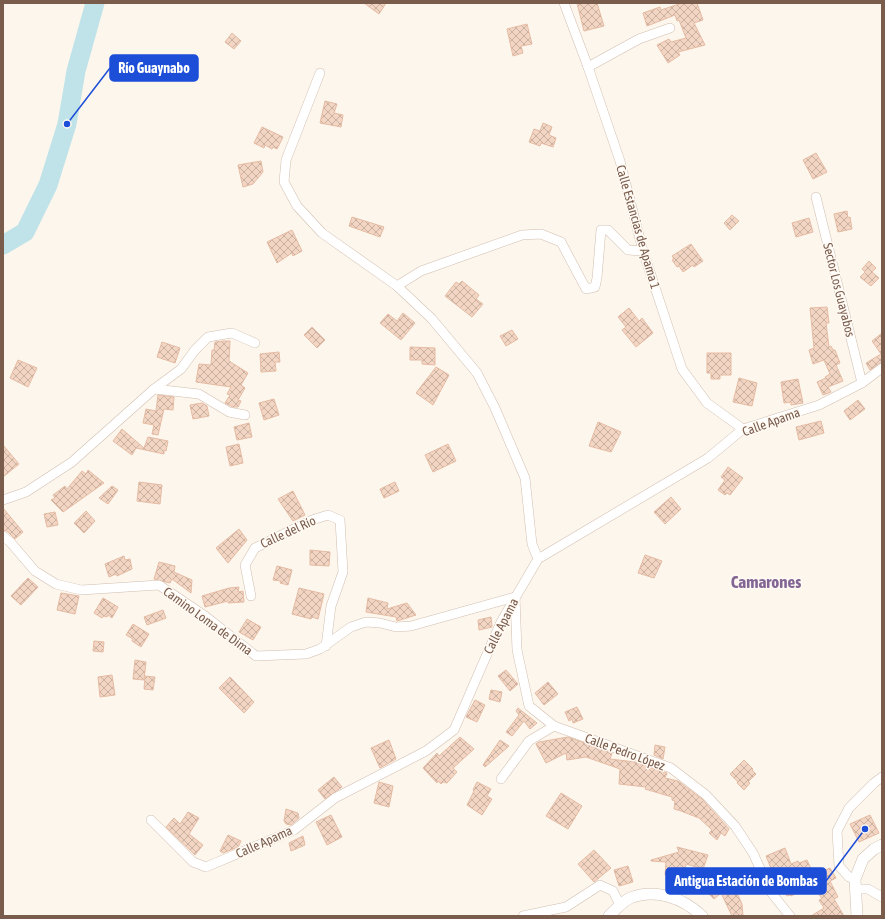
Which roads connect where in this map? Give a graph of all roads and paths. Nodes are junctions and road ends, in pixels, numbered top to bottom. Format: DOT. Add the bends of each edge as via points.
graph roads {
  1 [pos="564,3"];
  2 [pos="670,28"];
  3 [pos="588,67"];
  4 [pos="320,73"];
  5 [pos="816,197"];
  6 [pos="643,251"];
  7 [pos="397,286"];
  8 [pos="255,343"];
  9 [pos="882,368"];
  10 [pos="862,383"];
  11 [pos="154,389"];
  12 [pos="245,415"];
  13 [pos="743,429"];
  14 [pos="3,500"];
  15 [pos="3,536"];
  16 [pos="538,559"];
  17 [pos="251,596"];
  18 [pos="515,598"];
  19 [pos="326,646"];
  20 [pos="554,726"];
  21 [pos="882,778"];
  22 [pos="501,779"];
  23 [pos="151,820"];
  24 [pos="882,844"];
  25 [pos="855,884"];
  26 [pos="882,897"];
  27 [pos="620,905"];
  28 [pos="523,916"];
  29 [pos="609,916"];
  30 [pos="702,916"];
  31 [pos="790,916"];
  32 [pos="857,916"];
  1 -- 3 [label="street, Calle Estancias de Apama 1"];
  2 -- 3 [label="street" via="639,39"];
  3 -- 6 [label="street, Calle Estancias de Apama 1" via="620,161"];
  4 -- 7 [label="street" via="286,160 284,182 296,206 322,233"];
  5 -- 10 [label="street, Sector Los Guayabos"];
  6 -- 7 [label="street" via="628,250 608,230 601,230 595,287 586,289 561,242 541,234 522,235 421,271"];
  6 -- 13 [label="street, Calle Estancias de Apama 1" via="682,370 707,403"];
  7 -- 16 [label="street" via="432,319 477,373 525,478 532,544"];
  8 -- 11 [label="street" via="232,333 208,337 181,369"];
  9 -- 10 [label="street, Calle Apama"];
  10 -- 13 [label="street, Calle Apama" via="819,405"];
  11 -- 12 [label="street" via="199,394 229,412"];
  11 -- 14 [label="street" via="72,462 26,492"];
  13 -- 16 [label="street, Calle Apama" via="708,458"];
  15 -- 19 [label="street, Camino Loma de Dima" via="35,571 56,584 81,590 159,585 205,616 256,656 306,654"];
  16 -- 18 [label="street, Calle Apama"];
  17 -- 19 [label="street, Calle del Río" via="245,565 255,548 312,520 328,516 340,520 343,572 331,606"];
  18 -- 19 [label="street, Camino Loma de Dima" via="411,626 396,627 366,622 351,627"];
  18 -- 20 [label="street, Calle Pedro López" via="517,650 529,706"];
  18 -- 23 [label="street, Calle Apama" via="501,622 454,730 426,751 334,798 294,830 206,867 193,862"];
  20 -- 22 [label="street" via="529,741"];
  20 -- 31 [label="street, Calle Pedro López" via="671,768 706,795 735,826 753,853 770,891"];
  21 -- 25 [label="street" via="849,808 837,831 839,866"];
  24 -- 25 [label="street" via="863,860"];
  25 -- 26 [label="street"];
  25 -- 32 [label="street"];
  27 -- 28 [label="street" via="613,891 600,885 566,906"];
  27 -- 29 [label="street"];
  27 -- 30 [label="street" via="630,898 648,894 665,895 685,903"];
}
